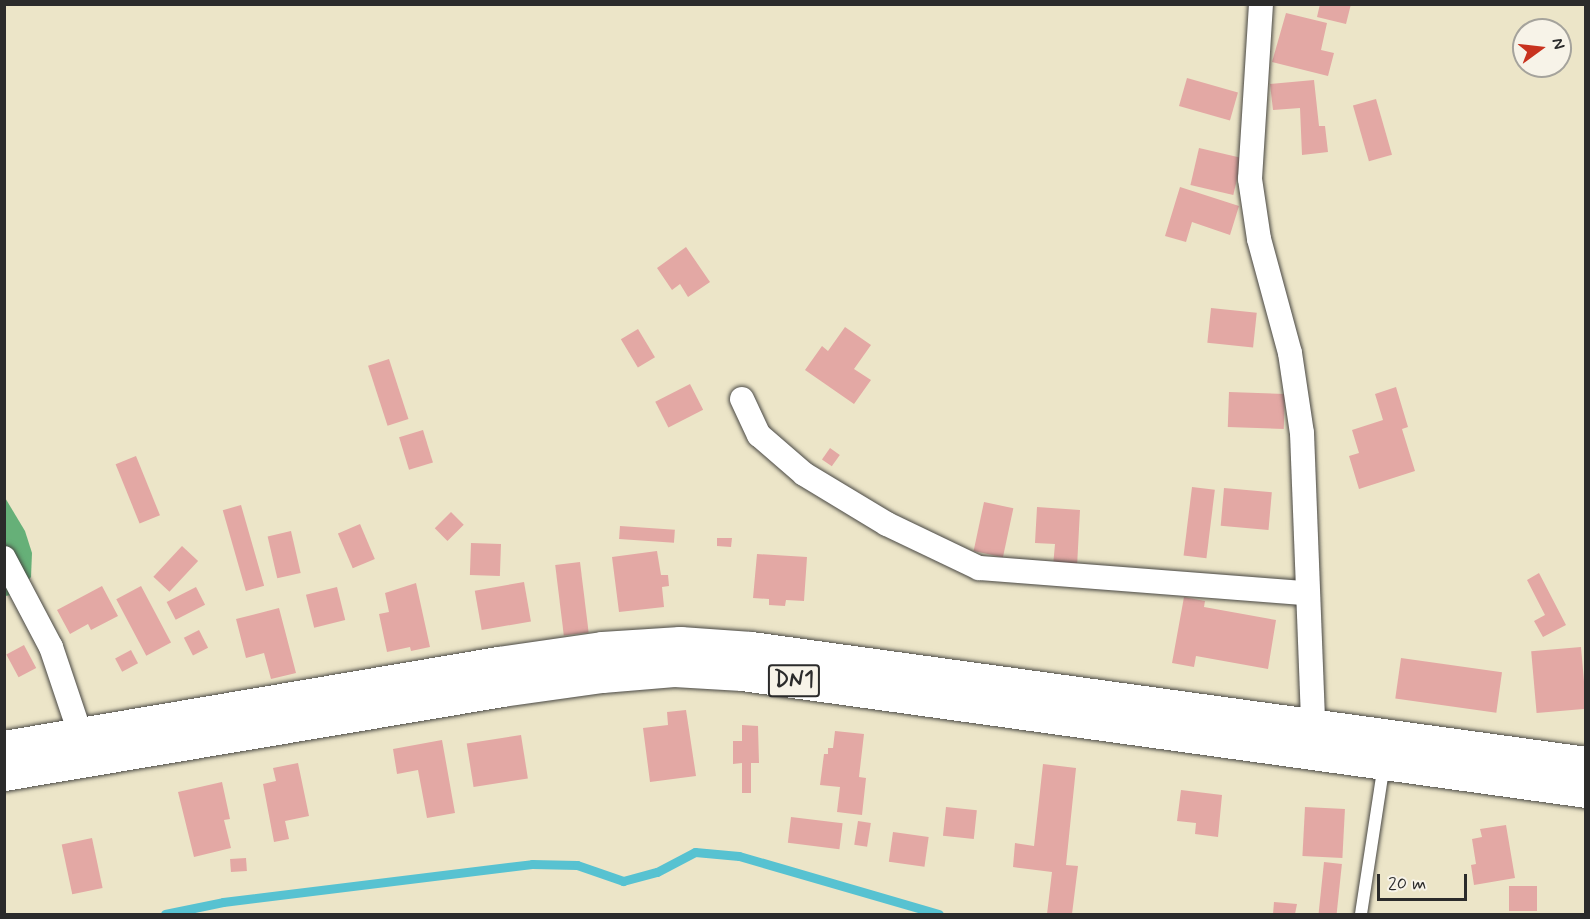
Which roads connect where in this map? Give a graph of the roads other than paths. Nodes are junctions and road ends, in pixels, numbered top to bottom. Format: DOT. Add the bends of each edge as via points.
graph roads {
  1 [pos="1261,4"];
  2 [pos="742,399"];
  3 [pos="4,558"];
  4 [pos="1307,593"];
  5 [pos="1313,724"];
  6 [pos="80,733"];
  7 [pos="4,747"];
  8 [pos="1384,762"];
  9 [pos="1586,763"];
  10 [pos="4,774"];
  11 [pos="1586,791"];
  12 [pos="1361,915"];
  1 -- 4 [label="street" via="1250,179 1259,239 1290,353 1302,433"];
  2 -- 4 [label="street" via="759,435 804,474 887,524 979,568"];
  3 -- 6 [label="street" via="51,647"];
  4 -- 5 [label="street"];
  5 -- 6 [label="main road, DN1" via="750,648 680,642 510,661"];
  5 -- 9 [label="main road, DN1"];
  6 -- 7 [label="main road, DN1"];
  8 -- 10 [label="main road, DN1" via="742,674 674,670 502,690"];
  8 -- 11 [label="main road, DN1"];
  8 -- 12 [label="lane"];
}
